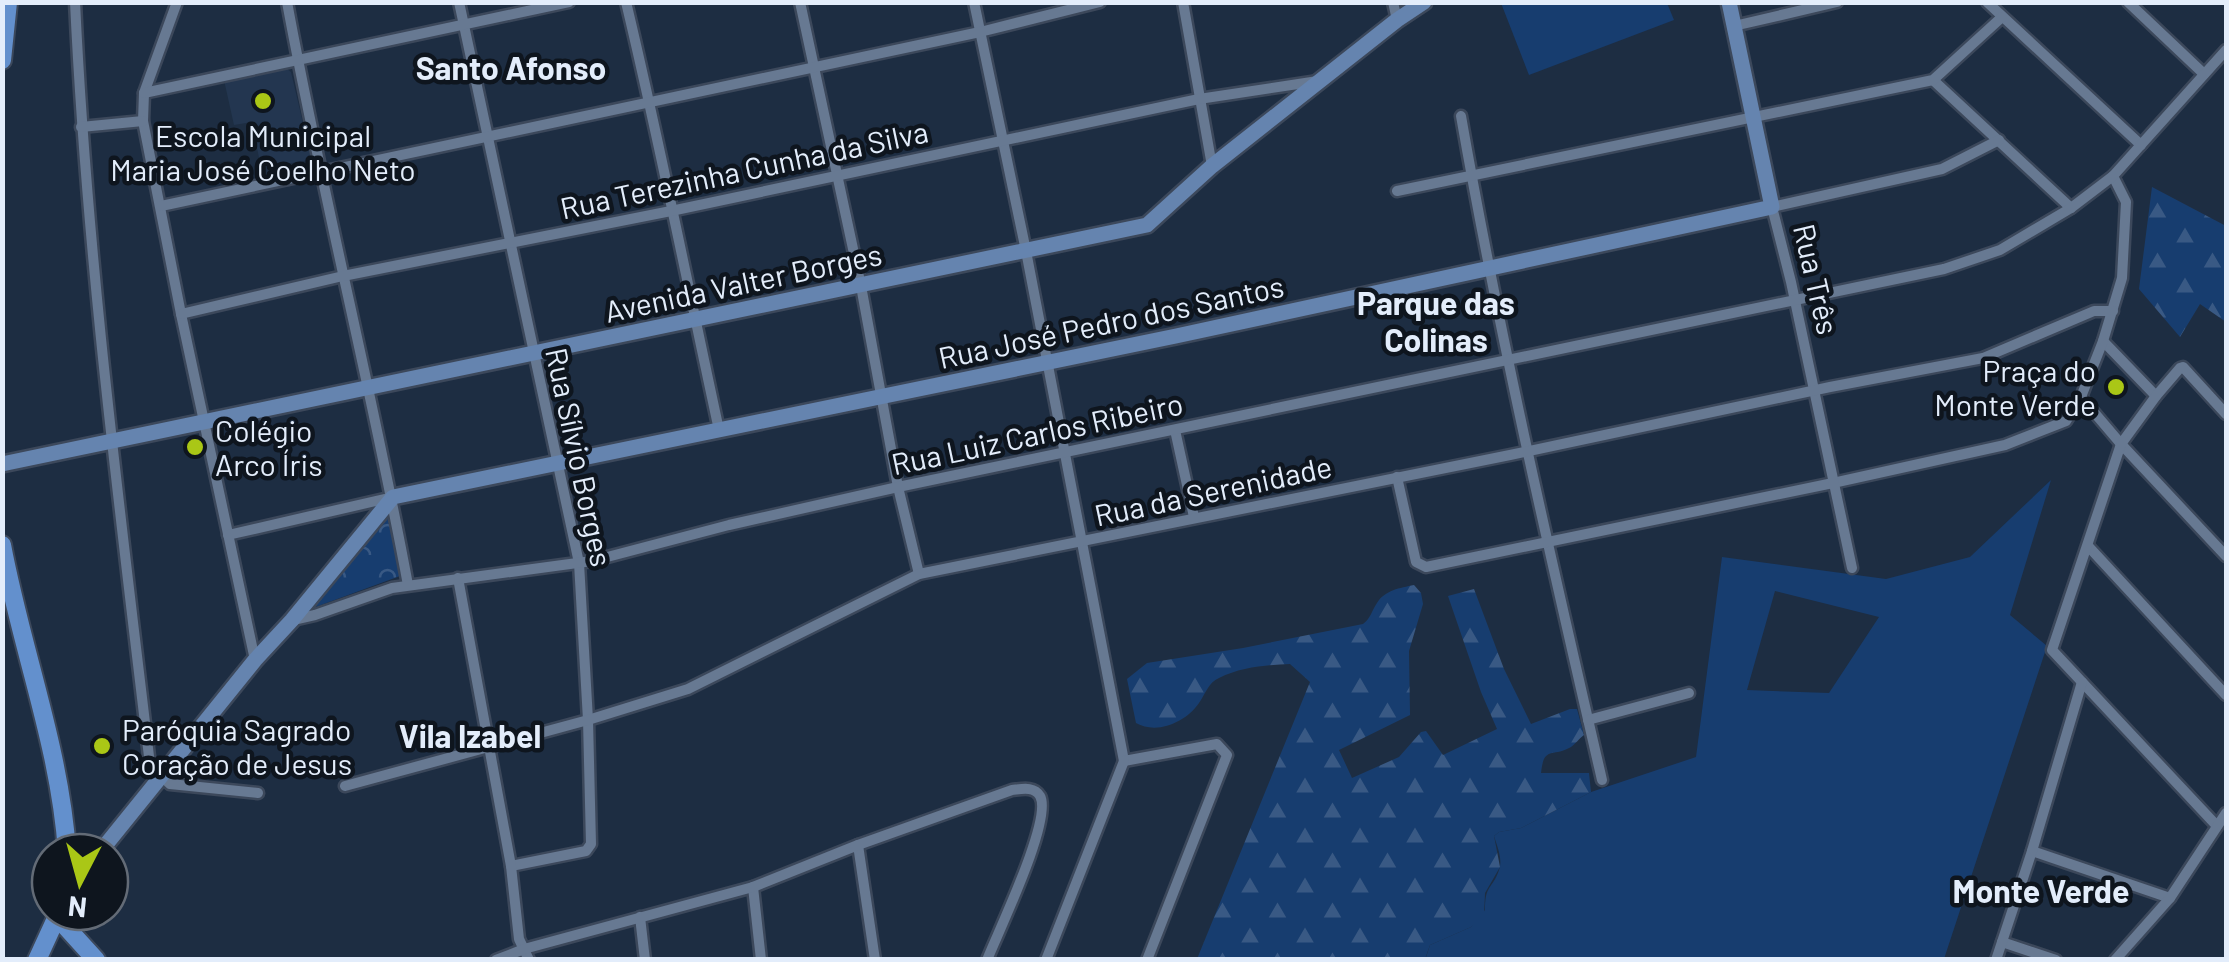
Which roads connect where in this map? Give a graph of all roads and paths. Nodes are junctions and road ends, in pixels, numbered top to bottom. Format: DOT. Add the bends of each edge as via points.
graph roads {
  1 [pos="8,2"];
  2 [pos="75,2"];
  3 [pos="177,2"];
  4 [pos="287,2"];
  5 [pos="459,2"];
  6 [pos="569,2"];
  7 [pos="626,2"];
  8 [pos="800,2"];
  9 [pos="974,2"];
  10 [pos="1100,2"];
  11 [pos="1183,2"];
  12 [pos="1392,2"];
  13 [pos="1424,2"];
  14 [pos="1730,2"];
  15 [pos="1837,2"];
  16 [pos="1987,2"];
  17 [pos="2128,2"];
  18 [pos="2002,17"];
  19 [pos="1396,20"];
  20 [pos="464,25"];
  21 [pos="1734,26"];
  22 [pos="980,32"];
  23 [pos="2226,50"];
  24 [pos="2,60"];
  25 [pos="298,60"];
  26 [pos="815,67"];
  27 [pos="2204,74"];
  28 [pos="1933,80"];
  29 [pos="1319,81"];
  30 [pos="144,93"];
  31 [pos="1200,99"];
  32 [pos="649,100"];
  33 [pos="1461,116"];
  34 [pos="1752,116"];
  35 [pos="143,121"];
  36 [pos="81,127"];
  37 [pos="486,135"];
  38 [pos="1999,140"];
  39 [pos="1003,141"];
  40 [pos="2141,145"];
  41 [pos="1212,166"];
  42 [pos="321,170"];
  43 [pos="836,176"];
  44 [pos="1471,176"];
  45 [pos="2113,176"];
  46 [pos="1396,191"];
  47 [pos="161,206"];
  48 [pos="1772,207"];
  49 [pos="2071,208"];
  50 [pos="671,210"];
  51 [pos="510,244"];
  52 [pos="1026,251"];
  53 [pos="1489,269"];
  54 [pos="343,276"];
  55 [pos="861,286"];
  56 [pos="1795,300"];
  57 [pos="2113,312"];
  58 [pos="181,314"];
  59 [pos="695,319"];
  60 [pos="2103,341"];
  61 [pos="533,354"];
  62 [pos="1508,360"];
  63 [pos="1048,362"];
  64 [pos="367,387"];
  65 [pos="1814,391"];
  66 [pos="2156,396"];
  67 [pos="881,397"];
  68 [pos="2081,397"];
  69 [pos="2226,414"];
  70 [pos="205,421"];
  71 [pos="720,430"];
  72 [pos="1175,430"];
  73 [pos="111,441"];
  74 [pos="2121,444"];
  75 [pos="1527,451"];
  76 [pos="1064,452"];
  77 [pos="2,464"];
  78 [pos="556,464"];
  79 [pos="1397,477"];
  80 [pos="1833,483"];
  81 [pos="898,487"];
  82 [pos="392,497"];
  83 [pos="1194,517"];
  84 [pos="228,536"];
  85 [pos="1083,542"];
  86 [pos="1547,542"];
  87 [pos="2,545"];
  88 [pos="2088,546"];
  89 [pos="2226,556"];
  90 [pos="579,563"];
  91 [pos="1852,568"];
  92 [pos="919,574"];
  93 [pos="458,578"];
  94 [pos="408,585"];
  95 [pos="292,620"];
  96 [pos="256,660"];
  97 [pos="2082,682"];
  98 [pos="1689,693"];
  99 [pos="2226,695"];
  100 [pos="588,720"];
  101 [pos="1588,720"];
  102 [pos="490,747"];
  103 [pos="1124,762"];
  104 [pos="161,776"];
  105 [pos="1602,780"];
  106 [pos="345,786"];
  107 [pos="258,794"];
  108 [pos="2226,812"];
  109 [pos="2217,826"];
  110 [pos="68,832"];
  111 [pos="116,832"];
  112 [pos="858,845"];
  113 [pos="2032,851"];
  114 [pos="511,866"];
  115 [pos="753,887"];
  116 [pos="2170,898"];
  117 [pos="640,917"];
  118 [pos="50,932"];
  119 [pos="73,932"];
  120 [pos="2002,942"];
  121 [pos="526,954"];
  122 [pos="37,960"];
  123 [pos="96,960"];
  124 [pos="496,960"];
  125 [pos="645,960"];
  126 [pos="761,960"];
  127 [pos="875,960"];
  128 [pos="987,960"];
  129 [pos="1046,960"];
  130 [pos="1148,960"];
  131 [pos="1996,960"];
  132 [pos="2056,960"];
  133 [pos="2115,960"];
  1 -- 24 [label="main road"];
  2 -- 36 [label="street"];
  3 -- 30 [label="street"];
  4 -- 25 [label="street"];
  5 -- 20 [label="street, Rua Sílvio Borges"];
  6 -- 20 [label="street"];
  7 -- 32 [label="street"];
  8 -- 26 [label="street"];
  9 -- 22 [label="street"];
  10 -- 22 [label="street"];
  11 -- 31 [label="street"];
  12 -- 19 [label="street"];
  13 -- 19 [label="street, Avenida Valter Borges"];
  14 -- 21 [label="street, Rua Três"];
  15 -- 21 [label="street"];
  16 -- 18 [label="street"];
  17 -- 27 [label="street"];
  18 -- 28 [label="street"];
  18 -- 40 [label="street"];
  19 -- 29 [label="street, Avenida Valter Borges"];
  20 -- 25 [label="street"];
  20 -- 37 [label="street, Rua Sílvio Borges"];
  21 -- 34 [label="street, Rua Três"];
  22 -- 26 [label="street"];
  22 -- 39 [label="street"];
  23 -- 27 [label="street"];
  25 -- 30 [label="street"];
  25 -- 42 [label="street"];
  26 -- 32 [label="street"];
  26 -- 43 [label="street"];
  27 -- 40 [label="street"];
  28 -- 34 [label="street"];
  28 -- 38 [label="street"];
  29 -- 31 [label="street, Rua Terezinha Cunha da Silva"];
  29 -- 41 [label="street, Avenida Valter Borges"];
  30 -- 35 [label="street"];
  31 -- 39 [label="street, Rua Terezinha Cunha da Silva"];
  31 -- 41 [label="street"];
  32 -- 37 [label="street"];
  32 -- 50 [label="street"];
  33 -- 44 [label="street"];
  34 -- 44 [label="street"];
  34 -- 48 [label="street, Rua Três"];
  35 -- 36 [label="street"];
  35 -- 47 [label="street"];
  36 -- 73 [label="street"];
  37 -- 42 [label="street"];
  37 -- 51 [label="street, Rua Sílvio Borges"];
  38 -- 48 [label="street, Rua José Pedro dos Santos" via="1942,169"];
  38 -- 49 [label="street"];
  39 -- 43 [label="street, Rua Terezinha Cunha da Silva"];
  39 -- 52 [label="street"];
  40 -- 45 [label="street, Rua Luiz Carlos Ribeiro"];
  41 -- 52 [label="street, Avenida Valter Borges" via="1147,225"];
  42 -- 47 [label="street"];
  42 -- 54 [label="street"];
  43 -- 50 [label="street, Rua Terezinha Cunha da Silva"];
  43 -- 55 [label="street"];
  44 -- 46 [label="street"];
  44 -- 53 [label="street"];
  45 -- 49 [label="street, Rua Luiz Carlos Ribeiro"];
  45 -- 57 [label="street" via="2126,202"];
  47 -- 58 [label="street"];
  48 -- 53 [label="street, Rua José Pedro dos Santos"];
  48 -- 56 [label="street, Rua Três"];
  49 -- 56 [label="street, Rua Luiz Carlos Ribeiro" via="2000,250 1944,269"];
  50 -- 51 [label="street, Rua Terezinha Cunha da Silva"];
  50 -- 59 [label="street"];
  51 -- 54 [label="street, Rua Terezinha Cunha da Silva"];
  51 -- 61 [label="street, Rua Sílvio Borges"];
  52 -- 55 [label="street, Avenida Valter Borges"];
  52 -- 63 [label="street"];
  53 -- 62 [label="street"];
  53 -- 63 [label="street, Rua José Pedro dos Santos"];
  54 -- 58 [label="street, Rua Terezinha Cunha da Silva"];
  54 -- 64 [label="street"];
  55 -- 59 [label="street, Avenida Valter Borges"];
  55 -- 67 [label="street"];
  56 -- 62 [label="street, Rua Luiz Carlos Ribeiro"];
  56 -- 65 [label="street, Rua Três"];
  57 -- 60 [label="street"];
  57 -- 65 [label="street, Rua da Serenidade" via="2094,310 1983,358"];
  58 -- 70 [label="street"];
  59 -- 61 [label="street, Avenida Valter Borges"];
  59 -- 71 [label="street"];
  60 -- 66 [label="street"];
  60 -- 68 [label="street"];
  61 -- 64 [label="street, Avenida Valter Borges"];
  61 -- 78 [label="street, Rua Sílvio Borges"];
  62 -- 72 [label="street, Rua Luiz Carlos Ribeiro"];
  62 -- 75 [label="street"];
  63 -- 67 [label="street, Rua José Pedro dos Santos"];
  63 -- 76 [label="street"];
  64 -- 70 [label="street, Avenida Valter Borges"];
  64 -- 82 [label="street"];
  65 -- 75 [label="street, Rua da Serenidade"];
  65 -- 80 [label="street, Rua Três"];
  66 -- 69 [label="street" via="2185,368"];
  66 -- 74 [label="street"];
  67 -- 71 [label="street, Rua José Pedro dos Santos"];
  67 -- 81 [label="street"];
  68 -- 74 [label="street"];
  68 -- 80 [label="street" via="2066,421 2005,445"];
  70 -- 73 [label="street, Avenida Valter Borges"];
  70 -- 84 [label="street"];
  71 -- 78 [label="street, Rua José Pedro dos Santos"];
  72 -- 76 [label="street, Rua Luiz Carlos Ribeiro"];
  72 -- 83 [label="street"];
  73 -- 77 [label="street, Avenida Valter Borges"];
  73 -- 104 [label="street" via="150,765"];
  74 -- 88 [label="street"];
  74 -- 89 [label="street"];
  75 -- 79 [label="street, Rua da Serenidade"];
  75 -- 86 [label="street"];
  76 -- 81 [label="street, Rua Luiz Carlos Ribeiro"];
  76 -- 85 [label="street"];
  78 -- 82 [label="street, Rua José Pedro dos Santos"];
  78 -- 90 [label="street, Rua Sílvio Borges"];
  79 -- 83 [label="street, Rua da Serenidade"];
  79 -- 86 [label="street" via="1420,566"];
  80 -- 86 [label="street"];
  80 -- 91 [label="street, Rua Três"];
  81 -- 90 [label="street, Rua Luiz Carlos Ribeiro"];
  81 -- 92 [label="street"];
  82 -- 84 [label="street, Rua José Pedro dos Santos"];
  82 -- 94 [label="street"];
  82 -- 95 [label="street"];
  83 -- 85 [label="street, Rua da Serenidade"];
  84 -- 96 [label="street"];
  85 -- 92 [label="street, Rua da Serenidade"];
  85 -- 103 [label="street"];
  86 -- 101 [label="street"];
  87 -- 110 [label="main road"];
  88 -- 97 [label="street" via="2052,650"];
  88 -- 99 [label="street"];
  90 -- 93 [label="street, Rua Luiz Carlos Ribeiro"];
  90 -- 100 [label="street, Rua Sílvio Borges"];
  92 -- 100 [label="street, Rua da Serenidade" via="688,690"];
  93 -- 94 [label="street, Rua Luiz Carlos Ribeiro"];
  93 -- 102 [label="street"];
  94 -- 95 [label="street, Rua Luiz Carlos Ribeiro"];
  95 -- 96 [label="street"];
  96 -- 104 [label="street"];
  97 -- 109 [label="street"];
  97 -- 113 [label="street"];
  98 -- 101 [label="street"];
  100 -- 102 [label="street, Rua da Serenidade"];
  100 -- 114 [label="street, Rua Sílvio Borges" via="591,844 586,851"];
  101 -- 105 [label="street"];
  102 -- 106 [label="street, Rua da Serenidade"];
  102 -- 114 [label="street"];
  103 -- 129 [label="street"];
  103 -- 130 [label="street" via="1217,744 1226,755"];
  104 -- 107 [label="street" via="170,784"];
  104 -- 111 [label="street"];
  108 -- 109 [label="street"];
  109 -- 116 [label="street"];
  112 -- 115 [label="street"];
  112 -- 127 [label="street"];
  112 -- 128 [label="street" via="1012,790 1038,792 1042,806 1034,846"];
  113 -- 116 [label="street"];
  113 -- 120 [label="street"];
  114 -- 121 [label="street" via="518,939"];
  115 -- 117 [label="street"];
  115 -- 126 [label="street"];
  116 -- 133 [label="street"];
  117 -- 121 [label="street"];
  117 -- 125 [label="street"];
  118 -- 122 [label="main road"];
  119 -- 123 [label="main road"];
  120 -- 131 [label="street"];
  120 -- 132 [label="street"];
  121 -- 124 [label="street"];
}
